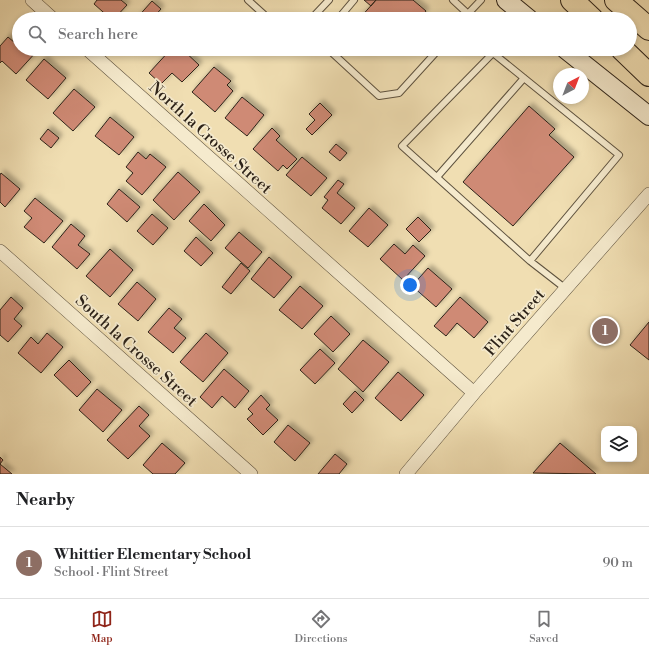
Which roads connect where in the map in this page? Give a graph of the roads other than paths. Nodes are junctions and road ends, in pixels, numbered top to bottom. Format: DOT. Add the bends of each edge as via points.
graph roads {
  1 [pos="32,0"];
  2 [pos="248,0"];
  3 [pos="329,0"];
  4 [pos="354,0"];
  5 [pos="453,0"];
  6 [pos="481,0"];
  7 [pos="506,0"];
  8 [pos="572,0"];
  9 [pos="616,0"];
  10 [pos="45,12"];
  11 [pos="261,12"];
  12 [pos="318,12"];
  13 [pos="344,12"];
  14 [pos="467,12"];
  15 [pos="469,12"];
  16 [pos="519,12"];
  17 [pos="585,12"];
  18 [pos="629,12"];
  19 [pos="637,19"];
  20 [pos="649,30"];
  21 [pos="95,56"];
  22 [pos="336,56"];
  23 [pos="433,56"];
  24 [pos="488,56"];
  25 [pos="499,56"];
  26 [pos="574,56"];
  27 [pos="629,56"];
  28 [pos="649,75"];
  29 [pos="524,78"];
  30 [pos="649,116"];
  31 [pos="437,177"];
  32 [pos="649,194"];
  33 [pos="0,251"];
  34 [pos="530,261"];
  35 [pos="566,289"];
  36 [pos="474,394"];
  37 [pos="252,474"];
  38 [pos="406,474"];
  1 -- 10 [label="street"];
  2 -- 11 [label="lane"];
  3 -- 12 [label="lane"];
  4 -- 13 [label="lane"];
  5 -- 14 [label="lane"];
  6 -- 15 [label="lane"];
  7 -- 16 [label="main road"];
  8 -- 17 [label="highway"];
  9 -- 18 [label="highway"];
  19 -- 20 [label="highway"];
  21 -- 36 [label="street, North la Crosse Street"];
  22 -- 23 [label="lane" via="379,96 400,92"];
  24 -- 31 [label="lane" via="402,146"];
  25 -- 29 [label="lane"];
  26 -- 30 [label="main road"];
  27 -- 28 [label="highway"];
  29 -- 31 [label="lane"];
  29 -- 34 [label="lane" via="619,155"];
  31 -- 34 [label="lane"];
  32 -- 35 [label="street, Flint Street"];
  33 -- 37 [label="street, South la Crosse Street"];
  34 -- 35 [label="lane"];
  35 -- 36 [label="street, Flint Street"];
  36 -- 38 [label="street, Flint Street"];
}
